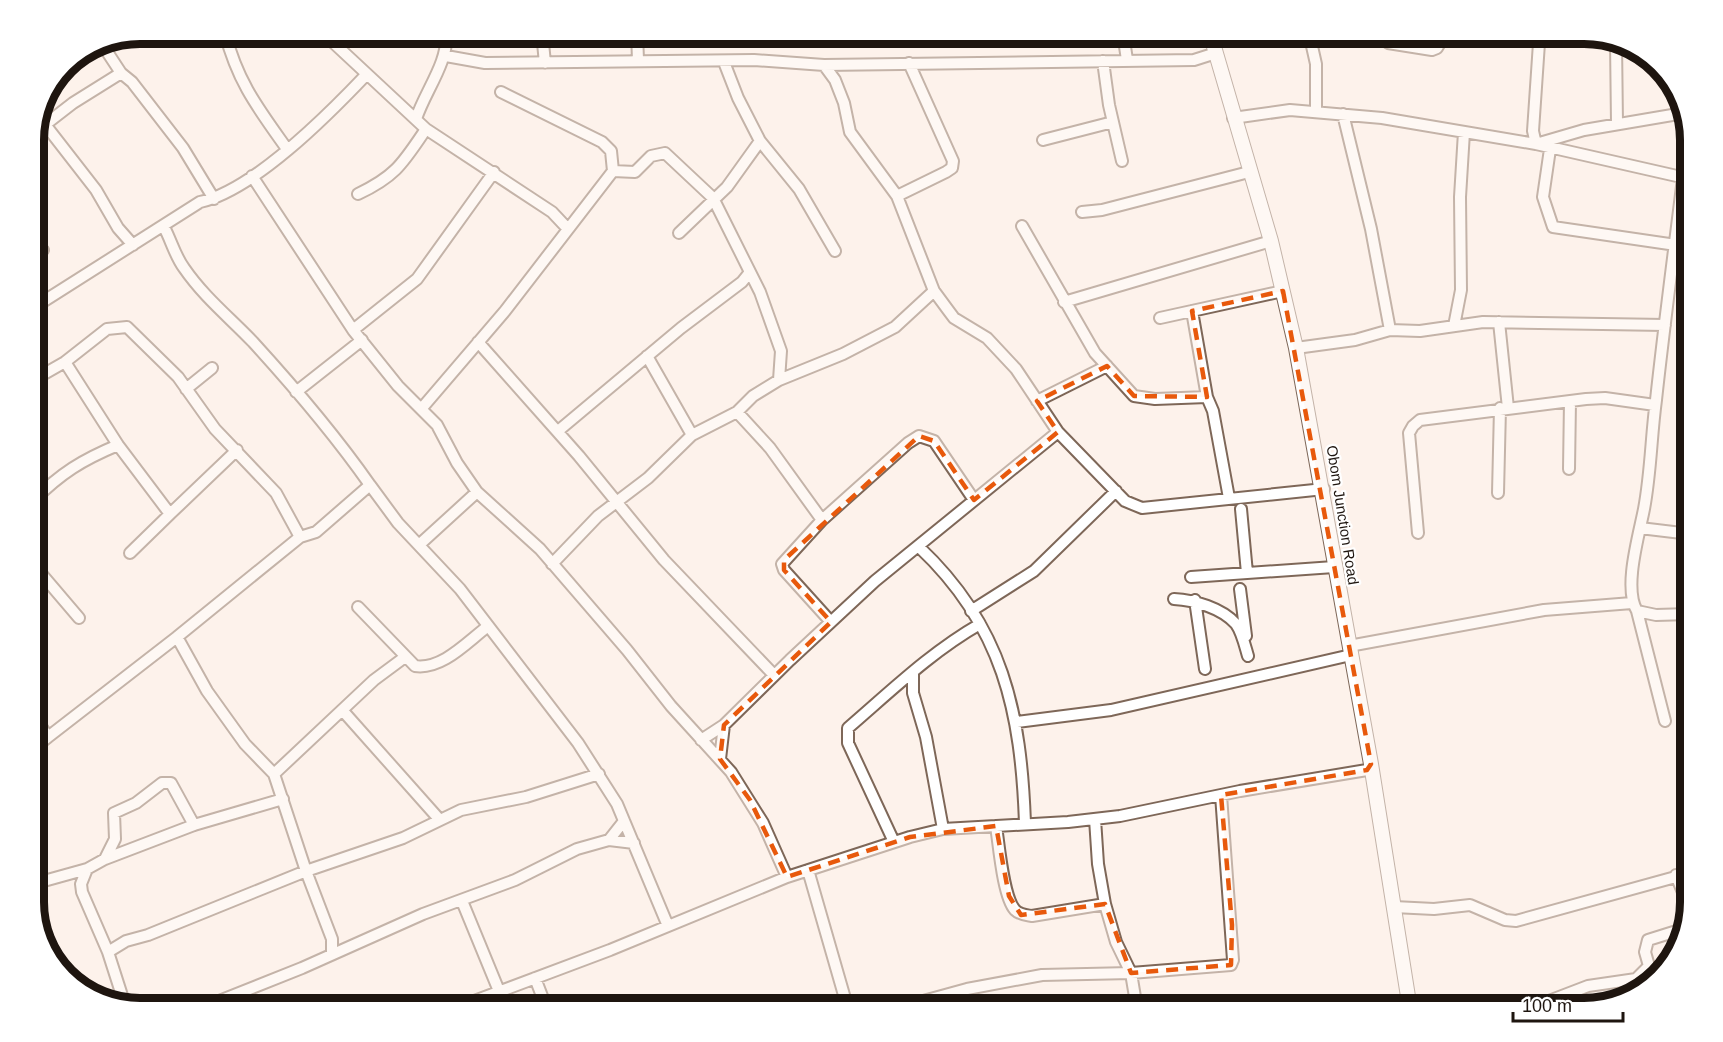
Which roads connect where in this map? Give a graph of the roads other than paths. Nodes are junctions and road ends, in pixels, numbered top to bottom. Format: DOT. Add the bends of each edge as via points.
graph roads {
  1 [pos="228,43"];
  2 [pos="332,43"];
  3 [pos="446,43"];
  4 [pos="543,43"];
  5 [pos="637,43"];
  6 [pos="1124,43"];
  7 [pos="1213,43"];
  8 [pos="1311,43"];
  9 [pos="1388,43"];
  10 [pos="1410,43"];
  11 [pos="1440,43"];
  12 [pos="1538,43"];
  13 [pos="1410,46"];
  14 [pos="1616,49"];
  15 [pos="106,50"];
  16 [pos="1216,53"];
  17 [pos="446,56"];
  18 [pos="638,60"];
  19 [pos="1126,60"];
  20 [pos="1103,61"];
  21 [pos="724,62"];
  22 [pos="545,63"];
  23 [pos="909,63"];
  24 [pos="824,65"];
  25 [pos="122,73"];
  26 [pos="366,75"];
  27 [pos="501,92"];
  28 [pos="1316,111"];
  29 [pos="1343,114"];
  30 [pos="1676,114"];
  31 [pos="1233,118"];
  32 [pos="46,119"];
  33 [pos="416,119"];
  34 [pos="1113,123"];
  35 [pos="1617,124"];
  36 [pos="45,126"];
  37 [pos="426,129"];
  38 [pos="1464,132"];
  39 [pos="1043,140"];
  40 [pos="760,141"];
  41 [pos="1536,144"];
  42 [pos="287,149"];
  43 [pos="1550,149"];
  44 [pos="1122,161"];
  45 [pos="613,171"];
  46 [pos="494,172"];
  47 [pos="1249,172"];
  48 [pos="252,176"];
  49 [pos="1679,177"];
  50 [pos="358,194"];
  51 [pos="897,196"];
  52 [pos="713,198"];
  53 [pos="214,199"];
  54 [pos="1082,212"];
  55 [pos="1679,223"];
  56 [pos="1022,226"];
  57 [pos="164,227"];
  58 [pos="568,229"];
  59 [pos="679,233"];
  60 [pos="1270,241"];
  61 [pos="133,245"];
  62 [pos="1675,250"];
  63 [pos="835,251"];
  64 [pos="1679,252"];
  65 [pos="750,272"];
  66 [pos="934,291"];
  67 [pos="1283,291"];
  68 [pos="44,301"];
  69 [pos="1064,302"];
  70 [pos="1192,311"];
  71 [pos="1160,318"];
  72 [pos="1499,322"];
  73 [pos="1665,325"];
  74 [pos="1454,326"];
  75 [pos="353,330"];
  76 [pos="1390,330"];
  77 [pos="362,340"];
  78 [pos="478,342"];
  79 [pos="1296,348"];
  80 [pos="647,356"];
  81 [pos="65,362"];
  82 [pos="1107,366"];
  83 [pos="212,368"];
  84 [pos="44,371"];
  85 [pos="779,380"];
  86 [pos="186,389"];
  87 [pos="296,392"];
  88 [pos="1207,397"];
  89 [pos="1570,400"];
  90 [pos="1037,401"];
  91 [pos="1655,405"];
  92 [pos="422,408"];
  93 [pos="1504,408"];
  94 [pos="737,412"];
  95 [pos="558,431"];
  96 [pos="1058,432"];
  97 [pos="692,435"];
  98 [pos="118,445"];
  99 [pos="237,450"];
  100 [pos="1569,469"];
  101 [pos="370,485"];
  102 [pos="1324,489"];
  103 [pos="44,490"];
  104 [pos="1116,491"];
  105 [pos="477,492"];
  106 [pos="1498,493"];
  107 [pos="1229,498"];
  108 [pos="974,500"];
  109 [pos="614,502"];
  110 [pos="1241,509"];
  111 [pos="170,514"];
  112 [pos="822,520"];
  113 [pos="1640,528"];
  114 [pos="1418,533"];
  115 [pos="1680,533"];
  116 [pos="300,537"];
  117 [pos="420,544"];
  118 [pos="919,547"];
  119 [pos="130,553"];
  120 [pos="552,564"];
  121 [pos="1334,567"];
  122 [pos="1247,573"];
  123 [pos="44,577"];
  124 [pos="1191,577"];
  125 [pos="1240,588"];
  126 [pos="1174,599"];
  127 [pos="1195,600"];
  128 [pos="358,607"];
  129 [pos="1635,607"];
  130 [pos="971,611"];
  131 [pos="1680,614"];
  132 [pos="79,618"];
  133 [pos="831,622"];
  134 [pos="980,624"];
  135 [pos="487,627"];
  136 [pos="177,638"];
  137 [pos="1350,651"];
  138 [pos="1248,656"];
  139 [pos="405,657"];
  140 [pos="1205,669"];
  141 [pos="913,672"];
  142 [pos="774,675"];
  143 [pos="1251,677"];
  144 [pos="900,683"];
  145 [pos="913,693"];
  146 [pos="343,711"];
  147 [pos="1665,721"];
  148 [pos="1017,722"];
  149 [pos="724,725"];
  150 [pos="44,730"];
  151 [pos="48,736"];
  152 [pos="44,739"];
  153 [pos="701,740"];
  154 [pos="720,759"];
  155 [pos="1371,764"];
  156 [pos="274,774"];
  157 [pos="599,774"];
  158 [pos="1221,795"];
  159 [pos="283,799"];
  160 [pos="439,819"];
  161 [pos="1095,819"];
  162 [pos="624,821"];
  163 [pos="1025,823"];
  164 [pos="194,825"];
  165 [pos="996,826"];
  166 [pos="943,829"];
  167 [pos="609,840"];
  168 [pos="894,842"];
  169 [pos="634,843"];
  170 [pos="105,859"];
  171 [pos="87,869"];
  172 [pos="808,870"];
  173 [pos="306,871"];
  174 [pos="1680,874"];
  175 [pos="1676,875"];
  176 [pos="787,877"];
  177 [pos="44,881"];
  178 [pos="1680,882"];
  179 [pos="462,901"];
  180 [pos="1105,904"];
  181 [pos="1394,907"];
  182 [pos="668,926"];
  183 [pos="1675,932"];
  184 [pos="332,939"];
  185 [pos="346,948"];
  186 [pos="108,952"];
  187 [pos="332,954"];
  188 [pos="1649,966"];
  189 [pos="1651,972"];
  190 [pos="1131,973"];
  191 [pos="535,978"];
  192 [pos="499,991"];
  193 [pos="122,997"];
  194 [pos="226,998"];
  195 [pos="481,998"];
  196 [pos="543,998"];
  197 [pos="845,998"];
  198 [pos="939,998"];
  199 [pos="1135,998"];
  200 [pos="1408,998"];
  201 [pos="1557,998"];
  1 -- 42 [label="street" via="248,95"];
  2 -- 26 [label="street"];
  3 -- 17 [label="street"];
  4 -- 22 [label="street"];
  5 -- 18 [label="street"];
  6 -- 19 [label="street"];
  7 -- 16 [label="main road, Obom Junction Road"];
  8 -- 28 [label="street" via="1316,64"];
  9 -- 13 [label="street"];
  10 -- 13 [label="street"];
  11 -- 13 [label="street" via="1437,48"];
  12 -- 41 [label="street" via="1533,131"];
  14 -- 35 [label="street"];
  15 -- 25 [label="street"];
  16 -- 19 [label="street" via="1194,60"];
  16 -- 31 [label="main road, Obom Junction Road"];
  17 -- 22 [label="street" via="485,63"];
  17 -- 33 [label="street" via="426,90"];
  18 -- 21 [label="street"];
  18 -- 22 [label="street"];
  19 -- 20 [label="street"];
  20 -- 23 [label="street"];
  20 -- 34 [label="street"];
  21 -- 24 [label="street"];
  21 -- 40 [label="street"];
  23 -- 24 [label="street"];
  23 -- 51 [label="street" via="953,161 946,172"];
  24 -- 51 [label="street" via="841,96 850,132"];
  25 -- 32 [label="street"];
  25 -- 53 [label="street" via="183,148"];
  26 -- 33 [label="street"];
  26 -- 42 [label="street"];
  27 -- 45 [label="street" via="603,142 611,151"];
  28 -- 29 [label="street"];
  28 -- 31 [label="street" via="1290,110"];
  29 -- 38 [label="street"];
  29 -- 76 [label="street"];
  30 -- 35 [label="street"];
  31 -- 47 [label="main road, Obom Junction Road"];
  33 -- 37 [label="street"];
  34 -- 39 [label="street"];
  34 -- 44 [label="street"];
  35 -- 41 [label="street"];
  36 -- 61 [label="street"];
  37 -- 46 [label="street"];
  37 -- 50 [label="street" via="386,181"];
  38 -- 41 [label="street"];
  38 -- 74 [label="street" via="1461,290"];
  40 -- 52 [label="street" via="727,186"];
  40 -- 63 [label="street" via="799,189"];
  41 -- 43 [label="street"];
  42 -- 48 [label="street"];
  43 -- 49 [label="street"];
  43 -- 62 [label="street" via="1544,197 1553,226"];
  45 -- 52 [label="street" via="635,172 651,156 665,153"];
  45 -- 58 [label="street"];
  46 -- 58 [label="street" via="552,212"];
  46 -- 75 [label="street" via="417,279"];
  47 -- 54 [label="street"];
  47 -- 60 [label="main road, Obom Junction Road"];
  48 -- 53 [label="street"];
  48 -- 75 [label="street"];
  51 -- 66 [label="street"];
  52 -- 59 [label="street"];
  52 -- 65 [label="street"];
  53 -- 57 [label="street" via="200,202"];
  55 -- 62 [label="street"];
  56 -- 69 [label="street"];
  57 -- 61 [label="street"];
  57 -- 87 [label="street" via="190,276 213,305 252,341"];
  58 -- 78 [label="street"];
  60 -- 67 [label="main road, Obom Junction Road"];
  60 -- 69 [label="street"];
  61 -- 68 [label="street"];
  62 -- 64 [label="street"];
  62 -- 73 [label="street"];
  65 -- 80 [label="street"];
  65 -- 85 [label="street" via="781,351"];
  66 -- 85 [label="street" via="895,327"];
  66 -- 90 [label="street" via="954,318 987,338 1016,369"];
  67 -- 70 [label="street"];
  67 -- 79 [label="main road, Obom Junction Road"];
  69 -- 82 [label="street"];
  70 -- 71 [label="street"];
  70 -- 88 [label="street"];
  72 -- 73 [label="street"];
  72 -- 74 [label="street"];
  72 -- 93 [label="street"];
  73 -- 91 [label="street"];
  74 -- 76 [label="street"];
  75 -- 77 [label="street"];
  76 -- 79 [label="street" via="1355,340"];
  77 -- 87 [label="street"];
  77 -- 92 [label="street" via="398,386"];
  78 -- 92 [label="street"];
  78 -- 95 [label="street"];
  79 -- 102 [label="main road, Obom Junction Road"];
  80 -- 95 [label="street"];
  80 -- 97 [label="street"];
  81 -- 84 [label="street"];
  81 -- 86 [label="street" via="107,329 127,327"];
  81 -- 98 [label="street"];
  82 -- 88 [label="street" via="1134,396"];
  82 -- 90 [label="street"];
  83 -- 86 [label="street"];
  85 -- 94 [label="street" via="753,396"];
  86 -- 99 [label="street" via="215,429"];
  87 -- 101 [label="street"];
  88 -- 107 [label="street"];
  89 -- 91 [label="street" via="1605,398"];
  89 -- 93 [label="street"];
  89 -- 100 [label="street"];
  90 -- 96 [label="street"];
  91 -- 113 [label="street" via="1651,471"];
  92 -- 105 [label="street" via="437,425"];
  93 -- 106 [label="street"];
  93 -- 114 [label="street" via="1420,420 1413,426 1409,433"];
  94 -- 97 [label="street"];
  94 -- 112 [label="street" via="770,448"];
  95 -- 109 [label="street"];
  96 -- 104 [label="street"];
  96 -- 108 [label="street"];
  97 -- 109 [label="street" via="648,478"];
  98 -- 103 [label="street" via="82,460"];
  98 -- 111 [label="street"];
  99 -- 111 [label="street"];
  99 -- 116 [label="street" via="276,493"];
  101 -- 116 [label="street" via="315,532"];
  101 -- 117 [label="street" via="398,523"];
  102 -- 107 [label="street"];
  102 -- 121 [label="main road, Obom Junction Road"];
  104 -- 107 [label="street" via="1133,506 1142,508"];
  104 -- 130 [label="street" via="1034,571"];
  105 -- 117 [label="street"];
  105 -- 120 [label="street" via="515,524"];
  108 -- 112 [label="street" via="934,441 919,436"];
  108 -- 118 [label="street"];
  109 -- 120 [label="street"];
  109 -- 142 [label="street" via="712,614"];
  110 -- 122 [label="street"];
  111 -- 119 [label="street"];
  112 -- 133 [label="street" via="782,564"];
  113 -- 115 [label="street"];
  113 -- 129 [label="street" via="1634,557"];
  116 -- 136 [label="street"];
  117 -- 135 [label="street"];
  118 -- 130 [label="street"];
  118 -- 133 [label="street"];
  120 -- 153 [label="street"];
  121 -- 122 [label="street"];
  121 -- 137 [label="main road, Obom Junction Road"];
  122 -- 124 [label="street"];
  123 -- 132 [label="street"];
  125 -- 138 [label="street"];
  126 -- 127 [label="street"];
  127 -- 138 [label="street" via="1234,623"];
  127 -- 140 [label="street"];
  128 -- 139 [label="street"];
  129 -- 131 [label="street" via="1656,615"];
  129 -- 137 [label="street" via="1544,610"];
  129 -- 147 [label="street"];
  130 -- 134 [label="street"];
  133 -- 142 [label="street"];
  134 -- 141 [label="street" via="951,640"];
  134 -- 148 [label="street" via="1001,667"];
  135 -- 139 [label="street" via="433,664 415,666"];
  135 -- 157 [label="street"];
  136 -- 151 [label="street"];
  136 -- 156 [label="street" via="207,691 245,744"];
  137 -- 143 [label="street"];
  137 -- 155 [label="main road, Obom Junction Road"];
  138 -- 143 [label="street"];
  139 -- 146 [label="street" via="374,680"];
  141 -- 144 [label="street"];
  141 -- 145 [label="street"];
  142 -- 149 [label="street"];
  143 -- 148 [label="street" via="1111,710"];
  144 -- 145 [label="street"];
  144 -- 168 [label="street" via="848,728 846,735"];
  145 -- 166 [label="street" via="926,736"];
  146 -- 156 [label="street"];
  146 -- 160 [label="street"];
  148 -- 163 [label="street"];
  149 -- 153 [label="street"];
  149 -- 154 [label="street"];
  150 -- 151 [label="street"];
  151 -- 152 [label="street"];
  153 -- 154 [label="street"];
  154 -- 176 [label="street" via="750,800"];
  155 -- 158 [label="street" via="1367,770"];
  155 -- 181 [label="main road, Obom Junction Road"];
  156 -- 159 [label="street"];
  157 -- 160 [label="street"];
  157 -- 162 [label="street"];
  158 -- 161 [label="street"];
  158 -- 190 [label="street" via="1233,960 1225,966"];
  159 -- 164 [label="street"];
  159 -- 173 [label="street"];
  160 -- 173 [label="street" via="403,838"];
  161 -- 163 [label="street"];
  161 -- 180 [label="street"];
  162 -- 167 [label="street"];
  162 -- 169 [label="street"];
  163 -- 165 [label="street"];
  164 -- 170 [label="street"];
  164 -- 170 [label="street" via="171,783 162,783 136,803 114,813 115,839"];
  165 -- 166 [label="street"];
  165 -- 180 [label="street" via="1009,896 1013,908 1021,915"];
  166 -- 168 [label="street"];
  167 -- 169 [label="street"];
  167 -- 179 [label="street" via="577,849"];
  168 -- 172 [label="street"];
  169 -- 182 [label="street"];
  170 -- 171 [label="street"];
  171 -- 177 [label="street"];
  171 -- 186 [label="street" via="82,892"];
  172 -- 176 [label="street"];
  172 -- 197 [label="street"];
  173 -- 184 [label="street"];
  173 -- 186 [label="street" via="126,941"];
  174 -- 175 [label="street"];
  175 -- 178 [label="street"];
  175 -- 181 [label="street" via="1516,921 1470,905 1434,909"];
  176 -- 182 [label="street"];
  179 -- 185 [label="street"];
  179 -- 192 [label="street"];
  180 -- 190 [label="street" via="1116,942"];
  181 -- 200 [label="main road, Obom Junction Road"];
  182 -- 191 [label="street"];
  183 -- 188 [label="street" via="1648,940 1645,952"];
  184 -- 185 [label="street"];
  184 -- 187 [label="street"];
  185 -- 187 [label="street"];
  186 -- 193 [label="street"];
  187 -- 194 [label="street"];
  188 -- 189 [label="street"];
  188 -- 201 [label="street" via="1636,980 1588,986"];
  190 -- 198 [label="street" via="1022,978"];
  190 -- 199 [label="street"];
  191 -- 192 [label="street"];
  191 -- 196 [label="street"];
  192 -- 195 [label="street"];
}
